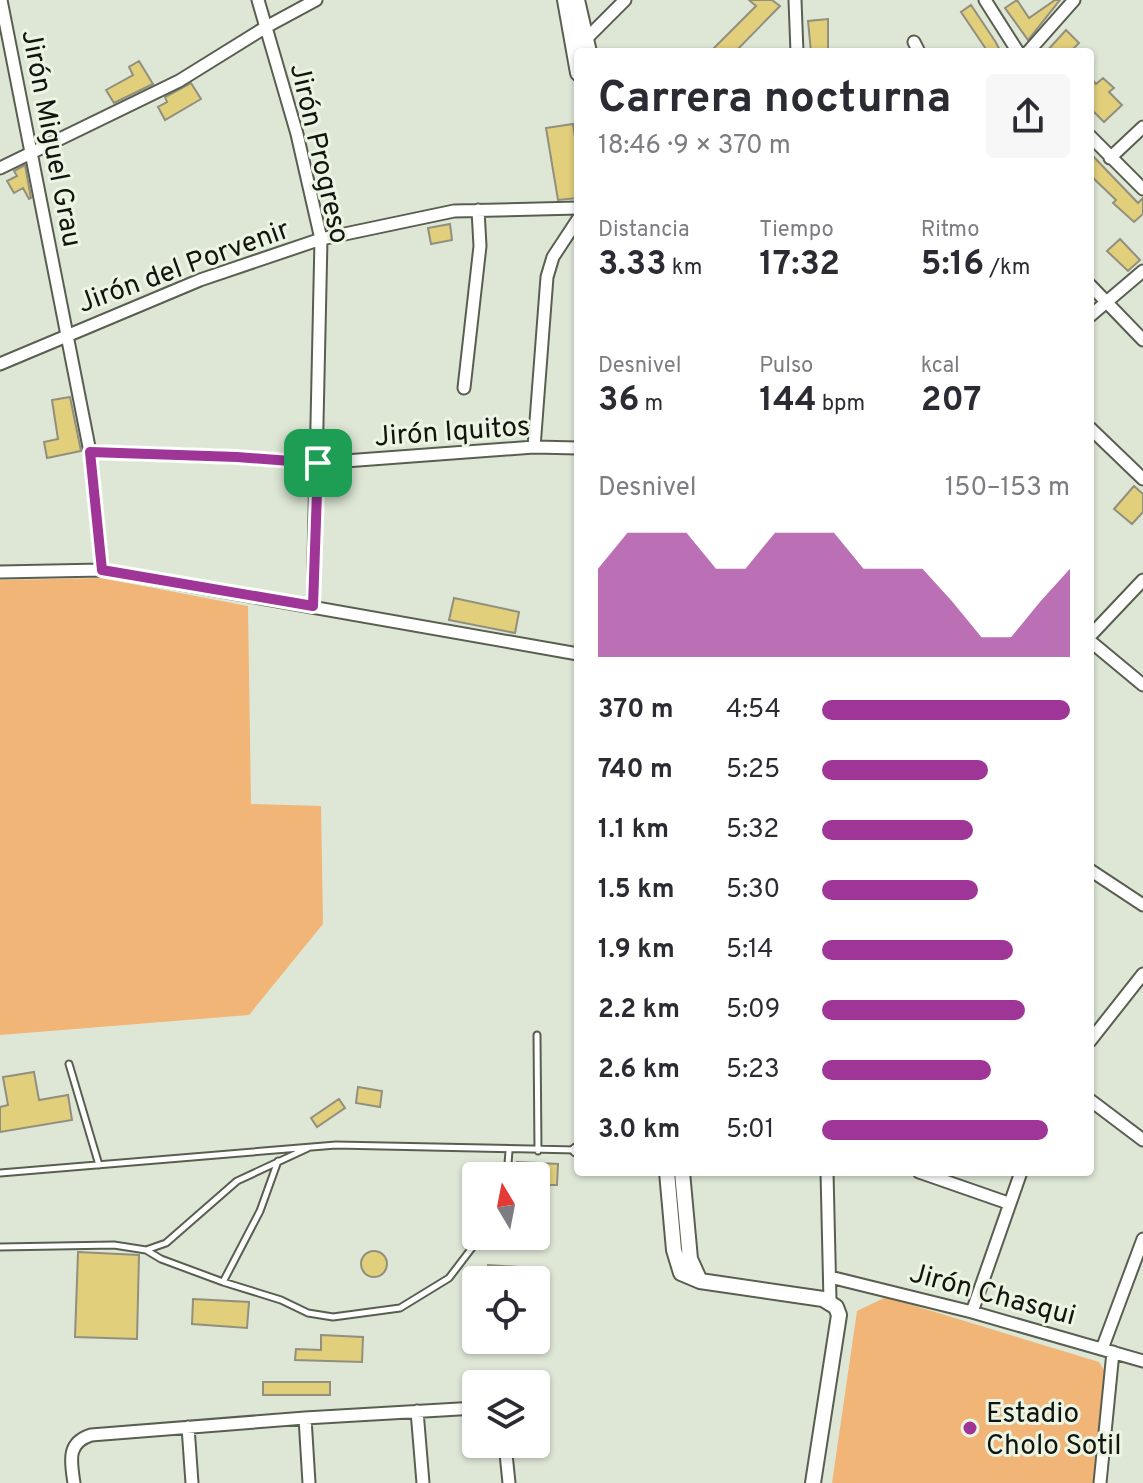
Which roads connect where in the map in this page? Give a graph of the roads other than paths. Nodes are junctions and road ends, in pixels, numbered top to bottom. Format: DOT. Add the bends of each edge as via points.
graph roads {
  1 [pos="1,0"];
  2 [pos="258,0"];
  3 [pos="316,0"];
  4 [pos="565,0"];
  5 [pos="577,0"];
  6 [pos="609,0"];
  7 [pos="795,0"];
  8 [pos="985,0"];
  9 [pos="1074,0"];
  10 [pos="623,2"];
  11 [pos="266,27"];
  12 [pos="583,47"];
  13 [pos="797,48"];
  14 [pos="1015,48"];
  15 [pos="1032,48"];
  16 [pos="1143,127"];
  17 [pos="1094,140"];
  18 [pos="32,153"];
  19 [pos="1110,158"];
  20 [pos="0,168"];
  21 [pos="1143,189"];
  22 [pos="574,208"];
  23 [pos="478,210"];
  24 [pos="574,225"];
  25 [pos="321,239"];
  26 [pos="1143,271"];
  27 [pos="1094,290"];
  28 [pos="1105,303"];
  29 [pos="1094,313"];
  30 [pos="67,334"];
  31 [pos="1143,340"];
  32 [pos="0,364"];
  33 [pos="464,388"];
  34 [pos="1094,432"];
  35 [pos="534,447"];
  36 [pos="574,448"];
  37 [pos="90,452"];
  38 [pos="318,463"];
  39 [pos="1143,479"];
  40 [pos="102,570"];
  41 [pos="0,572"];
  42 [pos="1143,580"];
  43 [pos="313,606"];
  44 [pos="1094,635"];
  45 [pos="1094,642"];
  46 [pos="574,653"];
  47 [pos="1143,685"];
  48 [pos="1094,873"];
  49 [pos="1143,905"];
  50 [pos="1143,974"];
  51 [pos="537,1035"];
  52 [pos="1094,1036"];
  53 [pos="69,1064"];
  54 [pos="1094,1103"];
  55 [pos="1143,1140"];
  56 [pos="313,1146"];
  57 [pos="574,1150"];
  58 [pos="509,1151"];
  59 [pos="538,1151"];
  60 [pos="278,1161"];
  61 [pos="508,1162"];
  62 [pos="99,1165"];
  63 [pos="0,1173"];
  64 [pos="667,1176"];
  65 [pos="682,1176"];
  66 [pos="827,1176"];
  67 [pos="930,1176"];
  68 [pos="1019,1176"];
  69 [pos="1008,1203"];
  70 [pos="1143,1239"];
  71 [pos="0,1247"];
  72 [pos="146,1250"];
  73 [pos="470,1250"];
  74 [pos="830,1277"];
  75 [pos="700,1281"];
  76 [pos="223,1282"];
  77 [pos="830,1301"];
  78 [pos="972,1312"];
  79 [pos="1108,1350"];
  80 [pos="1143,1361"];
  81 [pos="462,1409"];
  82 [pos="417,1411"];
  83 [pos="305,1418"];
  84 [pos="188,1427"];
  85 [pos="506,1458"];
  86 [pos="74,1483"];
  87 [pos="192,1483"];
  88 [pos="309,1483"];
  89 [pos="423,1483"];
  90 [pos="509,1483"];
  91 [pos="813,1483"];
  92 [pos="1100,1483"];
  1 -- 18 [label="street, Jirón Miguel Grau"];
  2 -- 11 [label="street, Jirón Progreso"];
  3 -- 11 [label="street"];
  4 -- 12 [label="street"];
  5 -- 12 [label="street"];
  6 -- 10 [label="street"];
  7 -- 13 [label="street"];
  8 -- 14 [label="street"];
  9 -- 15 [label="street"];
  10 -- 12 [label="street"];
  11 -- 18 [label="street" via="179,81"];
  11 -- 25 [label="street, Jirón Progreso"];
  16 -- 19 [label="street"];
  17 -- 19 [label="street"];
  18 -- 20 [label="street"];
  18 -- 30 [label="street, Jirón Miguel Grau"];
  19 -- 21 [label="street"];
  22 -- 23 [label="street, Jirón del Porvenir"];
  23 -- 25 [label="street, Jirón del Porvenir"];
  23 -- 33 [label="street" via="480,246"];
  24 -- 35 [label="street" via="547,277"];
  25 -- 30 [label="street, Jirón del Porvenir"];
  25 -- 38 [label="street, Jirón Progreso"];
  26 -- 28 [label="street"];
  27 -- 28 [label="street"];
  28 -- 29 [label="street"];
  28 -- 31 [label="street"];
  30 -- 32 [label="street, Jirón del Porvenir"];
  30 -- 37 [label="street, Jirón Miguel Grau"];
  34 -- 39 [label="street"];
  35 -- 36 [label="street, Jirón Iquitos"];
  35 -- 38 [label="street, Jirón Iquitos"];
  37 -- 38 [label="street, Jirón Iquitos"];
  37 -- 40 [label="street, Jirón Miguel Grau"];
  38 -- 43 [label="street, Jirón Progreso"];
  40 -- 41 [label="street"];
  40 -- 43 [label="street"];
  42 -- 44 [label="street"];
  43 -- 46 [label="street"];
  45 -- 47 [label="street"];
  48 -- 49 [label="street"];
  50 -- 52 [label="street"];
  51 -- 59 [label="lane"];
  53 -- 62 [label="lane"];
  54 -- 55 [label="street"];
  56 -- 58 [label="lane"];
  56 -- 60 [label="lane"];
  56 -- 62 [label="lane"];
  57 -- 59 [label="lane"];
  58 -- 59 [label="lane"];
  58 -- 61 [label="lane"];
  60 -- 72 [label="lane" via="237,1181 166,1243"];
  60 -- 76 [label="lane" via="260,1211"];
  62 -- 63 [label="lane"];
  64 -- 75 [label="street" via="678,1266 686,1277"];
  65 -- 75 [label="street" via="690,1259"];
  66 -- 74 [label="street"];
  67 -- 69 [label="street"];
  68 -- 69 [label="street"];
  69 -- 78 [label="street"];
  70 -- 79 [label="street"];
  71 -- 72 [label="lane" via="114,1245"];
  72 -- 76 [label="lane"];
  73 -- 76 [label="lane" via="449,1278 400,1308 333,1317"];
  74 -- 77 [label="street"];
  74 -- 78 [label="street, Jirón Chasqui"];
  75 -- 77 [label="street"];
  77 -- 91 [label="street" via="839,1315"];
  78 -- 79 [label="street, Jirón Chasqui"];
  79 -- 80 [label="street, Jirón Chasqui"];
  79 -- 92 [label="street"];
  81 -- 82 [label="street"];
  82 -- 83 [label="street"];
  82 -- 89 [label="street"];
  83 -- 84 [label="street"];
  83 -- 88 [label="street"];
  84 -- 86 [label="street" via="82,1438 71,1454"];
  84 -- 87 [label="street"];
  85 -- 90 [label="street"];
}
